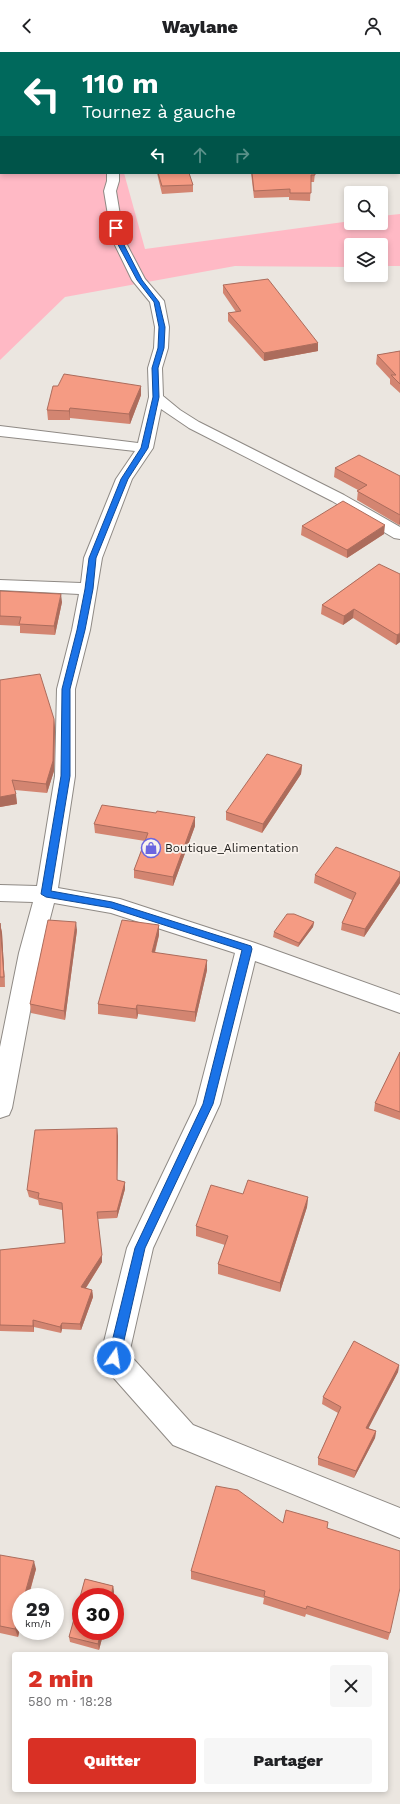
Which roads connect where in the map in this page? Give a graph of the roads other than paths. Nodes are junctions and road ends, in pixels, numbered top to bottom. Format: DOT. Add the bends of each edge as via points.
graph roads {
  1 [pos="113,174"];
  2 [pos="156,397"];
  3 [pos="0,431"];
  4 [pos="144,448"];
  5 [pos="400,534"];
  6 [pos="0,585"];
  7 [pos="89,589"];
  8 [pos="0,893"];
  9 [pos="46,894"];
  10 [pos="247,949"];
  11 [pos="400,1004"];
  12 [pos="0,1108"];
  13 [pos="400,1523"];
  1 -- 2 [label="street" via="110,191 118,239 139,280 157,302 162,327 161,348 155,368"];
  2 -- 4 [label="street"];
  2 -- 5 [label="street" via="194,425 338,498"];
  3 -- 4 [label="street"];
  4 -- 7 [label="street" via="124,479 93,558"];
  6 -- 7 [label="street"];
  7 -- 9 [label="street" via="66,689 66,776"];
  8 -- 9 [label="street"];
  9 -- 10 [label="street" via="112,905"];
  9 -- 12 [label="street" via="30,953"];
  10 -- 11 [label="street"];
  10 -- 13 [label="street" via="208,1104 140,1248 114,1358 183,1435"];
}
